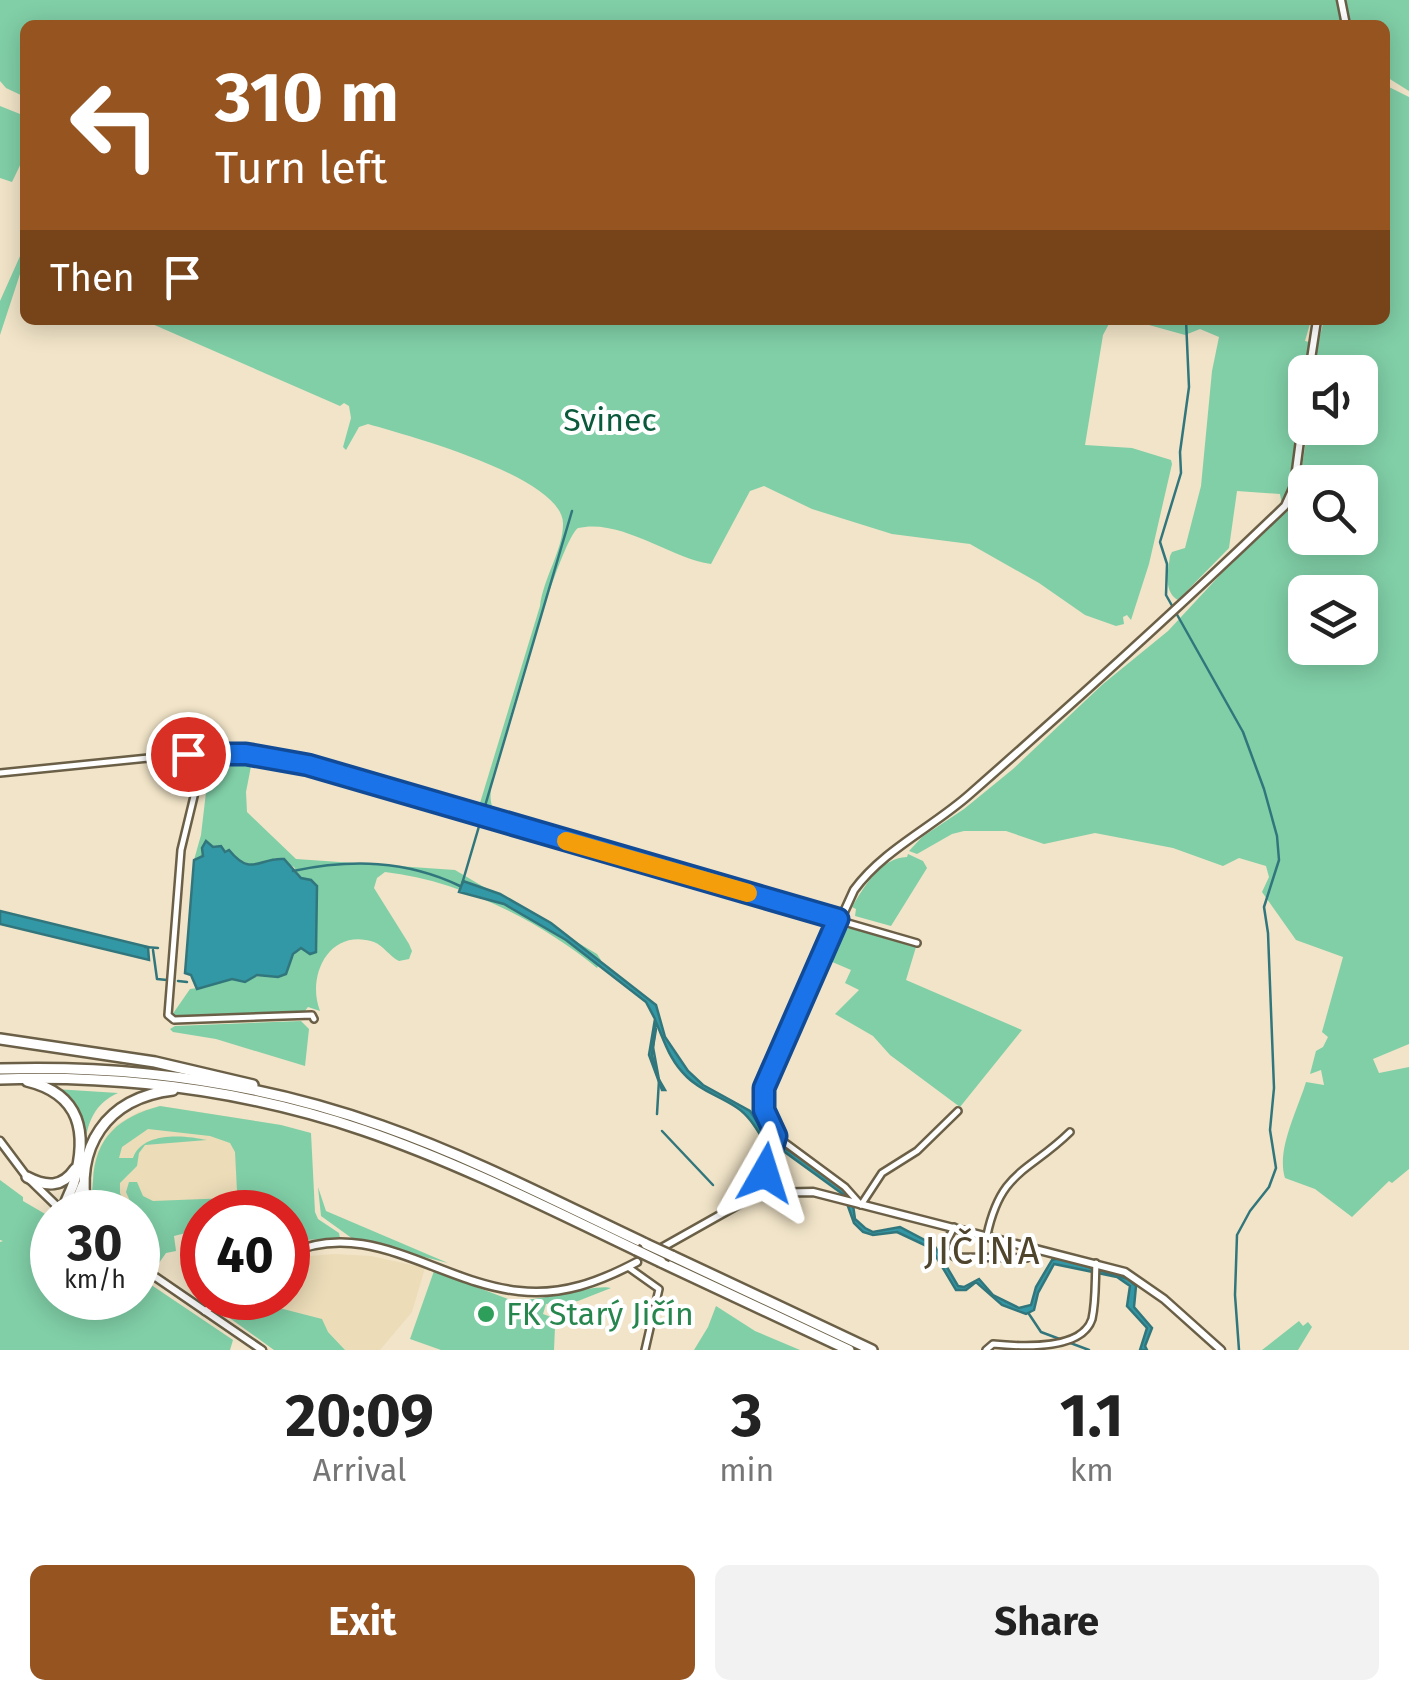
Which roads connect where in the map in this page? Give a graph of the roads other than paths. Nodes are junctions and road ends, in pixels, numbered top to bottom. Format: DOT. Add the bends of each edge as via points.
graph roads {
  1 [pos="1317,325"];
  2 [pos="1312,355"];
  3 [pos="1299,445"];
  4 [pos="204,755"];
  5 [pos="0,774"];
  6 [pos="838,919"];
  7 [pos="917,943"];
  8 [pos="314,1020"];
  9 [pos="0,1039"];
  10 [pos="0,1069"];
  11 [pos="0,1079"];
  12 [pos="194,1089"];
  13 [pos="303,1102"];
  14 [pos="958,1112"];
  15 [pos="1070,1132"];
  16 [pos="775,1140"];
  17 [pos="0,1142"];
  18 [pos="76,1166"];
  19 [pos="86,1173"];
  20 [pos="27,1176"];
  21 [pos="41,1190"];
  22 [pos="71,1190"];
  23 [pos="80,1190"];
  24 [pos="86,1190"];
  25 [pos="759,1193"];
  26 [pos="854,1203"];
  27 [pos="954,1227"];
  28 [pos="987,1236"];
  29 [pos="310,1245"];
  30 [pos="1031,1246"];
  31 [pos="649,1248"];
  32 [pos="637,1262"];
  33 [pos="628,1267"];
  34 [pos="1096,1269"];
  35 [pos="218,1320"];
  36 [pos="262,1350"];
  37 [pos="644,1350"];
  38 [pos="848,1350"];
  39 [pos="872,1350"];
  40 [pos="986,1350"];
  41 [pos="1221,1350"];
  1 -- 2 [label="street"];
  3 -- 6 [label="street" via="1285,506 964,800 862,878"];
  4 -- 5 [label="street"];
  4 -- 6 [label="street" via="246,754 308,765"];
  4 -- 8 [label="street" via="180,850 168,1015"];
  6 -- 7 [label="street"];
  6 -- 16 [label="street" via="764,1088"];
  9 -- 13 [label="highway" via="209,1073"];
  10 -- 13 [label="highway" via="157,1074"];
  11 -- 12 [label="highway" via="99,1079"];
  11 -- 18 [label="highway" via="44,1086 65,1100 80,1130"];
  12 -- 19 [label="highway" via="148,1094 118,1109 96,1134"];
  12 -- 38 [label="highway, bridge" via="382,1136"];
  13 -- 31 [label="highway" via="434,1146"];
  14 -- 26 [label="street"];
  15 -- 28 [label="street" via="1005,1187"];
  16 -- 25 [label="street"];
  16 -- 26 [label="street" via="846,1187"];
  17 -- 20 [label="street"];
  18 -- 20 [label="highway" via="56,1184"];
  18 -- 22 [label="highway"];
  19 -- 23 [label="highway"];
  19 -- 24 [label="highway"];
  20 -- 21 [label="street"];
  25 -- 26 [label="street" via="814,1192"];
  25 -- 31 [label="street"];
  26 -- 27 [label="street"];
  27 -- 28 [label="street"];
  27 -- 30 [label="street" via="944,1248 954,1257 1027,1258"];
  28 -- 30 [label="street"];
  29 -- 33 [label="street" via="346,1242 404,1254 489,1285 541,1292 597,1282"];
  30 -- 34 [label="street"];
  31 -- 39 [label="highway, bridge"];
  32 -- 33 [label="street"];
  33 -- 37 [label="street" via="659,1288"];
  34 -- 40 [label="street" via="1092,1319 1072,1341 1051,1349 993,1344"];
  34 -- 41 [label="street" via="1142,1282"];
  35 -- 36 [label="street"];
}
